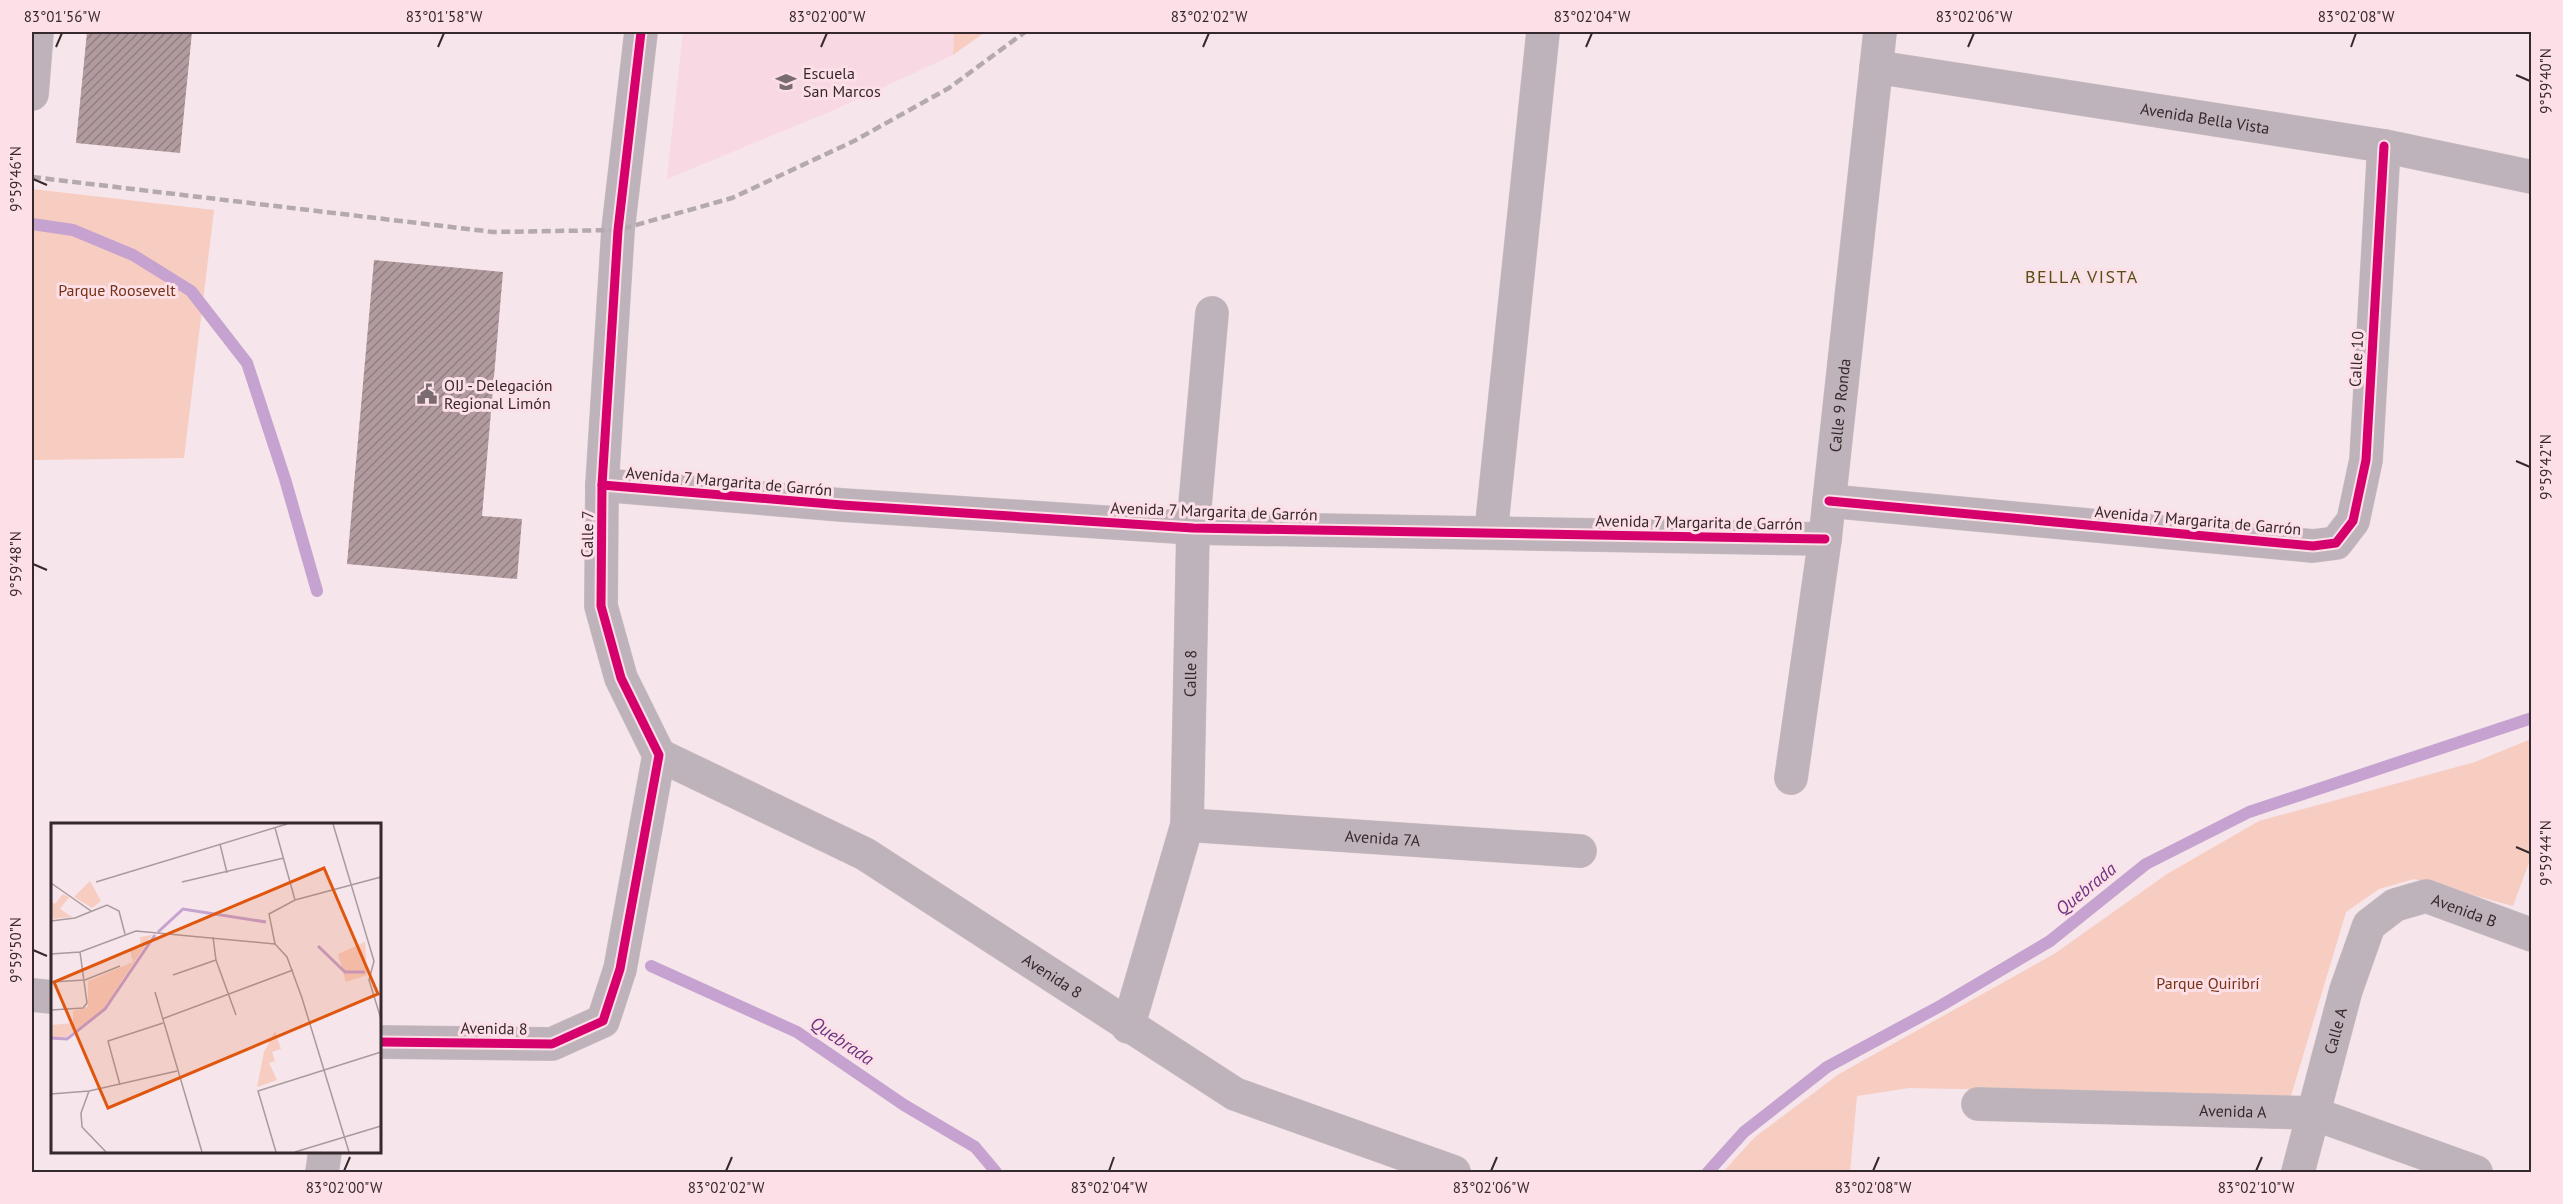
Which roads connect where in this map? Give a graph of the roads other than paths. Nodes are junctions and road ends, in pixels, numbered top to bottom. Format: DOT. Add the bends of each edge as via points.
graph roads {
  1 [pos="37,32"];
  2 [pos="641,32"];
  3 [pos="1543,32"];
  4 [pos="1880,32"];
  5 [pos="1876,67"];
  6 [pos="32,94"];
  7 [pos="2384,146"];
  8 [pos="2532,177"];
  9 [pos="1212,313"];
  10 [pos="602,485"];
  11 [pos="1829,501"];
  12 [pos="1193,528"];
  13 [pos="1491,532"];
  14 [pos="1825,539"];
  15 [pos="2313,546"];
  16 [pos="659,755"];
  17 [pos="1791,778"];
  18 [pos="1187,825"];
  19 [pos="1580,851"];
  20 [pos="2395,905"];
  21 [pos="2532,935"];
  22 [pos="32,995"];
  23 [pos="51,997"];
  24 [pos="1128,1027"];
  25 [pos="381,1042"];
  26 [pos="1978,1104"];
  27 [pos="2312,1113"];
  28 [pos="325,1153"];
  29 [pos="322,1173"];
  30 [pos="1454,1173"];
  31 [pos="2298,1173"];
  32 [pos="2476,1173"];
  1 -- 6 [label="street"];
  2 -- 10 [label="street, Calle 7" via="618,230"];
  3 -- 13 [label="street"];
  4 -- 5 [label="street, Calle 9 Ronda"];
  5 -- 7 [label="street, Avenida Bella Vista"];
  5 -- 11 [label="street, Calle 9 Ronda"];
  7 -- 8 [label="street, Avenida Bella Vista"];
  7 -- 15 [label="street, Calle 10" via="2366,460 2353,521 2336,543"];
  9 -- 12 [label="street, Calle 8"];
  10 -- 12 [label="street, Avenida 7 Margarita de Garrón"];
  10 -- 16 [label="street, Calle 7" via="601,606 621,678"];
  11 -- 14 [label="street, Calle 9 Ronda"];
  11 -- 15 [label="street, Avenida 7 Margarita de Garrón"];
  12 -- 13 [label="street, Avenida 7 Margarita de Garrón"];
  12 -- 18 [label="street, Calle 8"];
  13 -- 14 [label="street, Avenida 7 Margarita de Garrón"];
  14 -- 17 [label="street, Calle 9 Ronda"];
  16 -- 24 [label="street, Avenida 8" via="866,854"];
  16 -- 25 [label="street, Avenida 8" via="620,969 603,1021 552,1044"];
  18 -- 19 [label="street, Avenida 7A"];
  18 -- 24 [label="street, Calle 8"];
  20 -- 21 [label="street, Avenida B" via="2426,896"];
  20 -- 27 [label="street, Calle A" via="2369,925 2346,990"];
  22 -- 23 [label="street"];
  24 -- 30 [label="street, Avenida 8" via="1235,1094"];
  26 -- 27 [label="street, Avenida A"];
  27 -- 31 [label="street, Calle A"];
  27 -- 32 [label="street, Avenida A"];
  28 -- 29 [label="street"];
}
